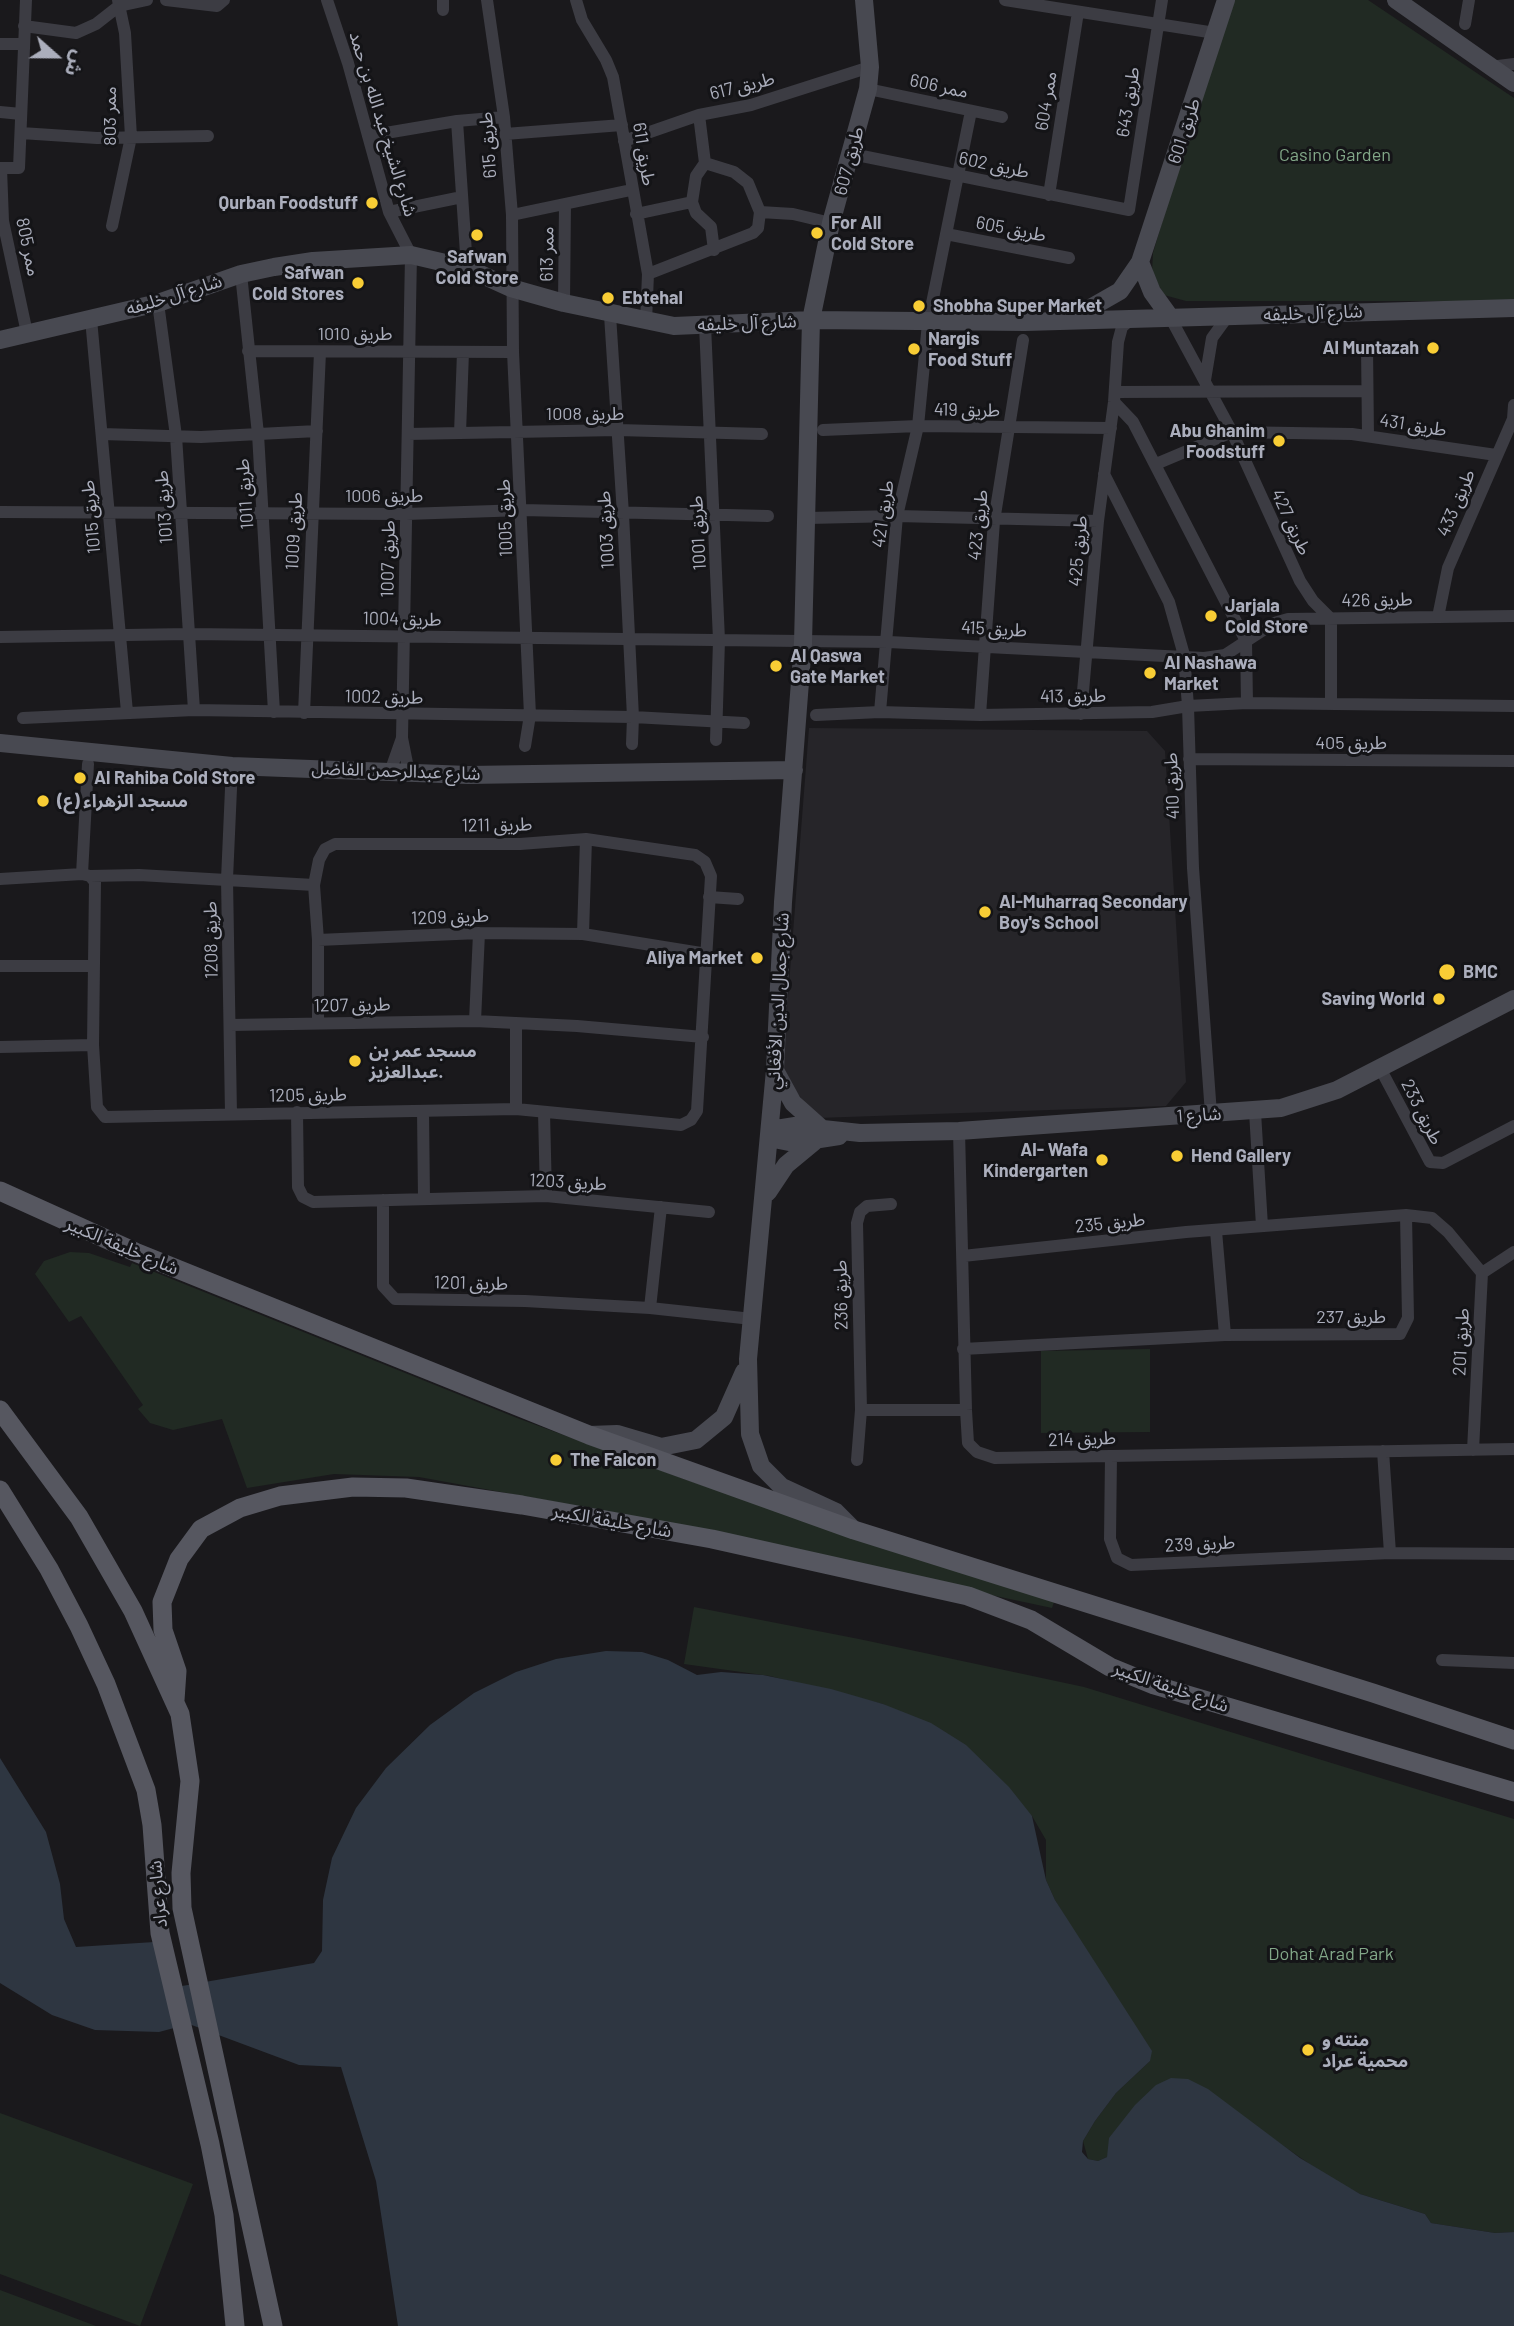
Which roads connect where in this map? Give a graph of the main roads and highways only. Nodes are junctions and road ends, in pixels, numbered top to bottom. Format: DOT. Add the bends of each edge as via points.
graph roads {
  1 [pos="0,1191"];
  2 [pos="0,1410"];
  3 [pos="0,1490"];
  4 [pos="175,1700"];
  5 [pos="1514,1740"];
  6 [pos="1514,1792"];
  7 [pos="235,2326"];
  8 [pos="273,2326"];
  1 -- 5 [label="main road, شارع خليفة الكبير" via="147,1257 589,1435 855,1530"];
  2 -- 4 [label="main road" via="79,1517 133,1612"];
  3 -- 7 [label="main road, شارع عراد" via="79,1626 146,1790 160,1933 224,2215"];
  4 -- 6 [label="main road, شارع خليفة الكبير" via="177,1671 163,1630 162,1602 179,1559 201,1529 240,1508 280,1496 340,1487 406,1488 685,1534 968,1596 1031,1620 1110,1667 1154,1685"];
  4 -- 8 [label="main road, شارع عراد" via="190,1782 181,1873 186,1928"];
}
